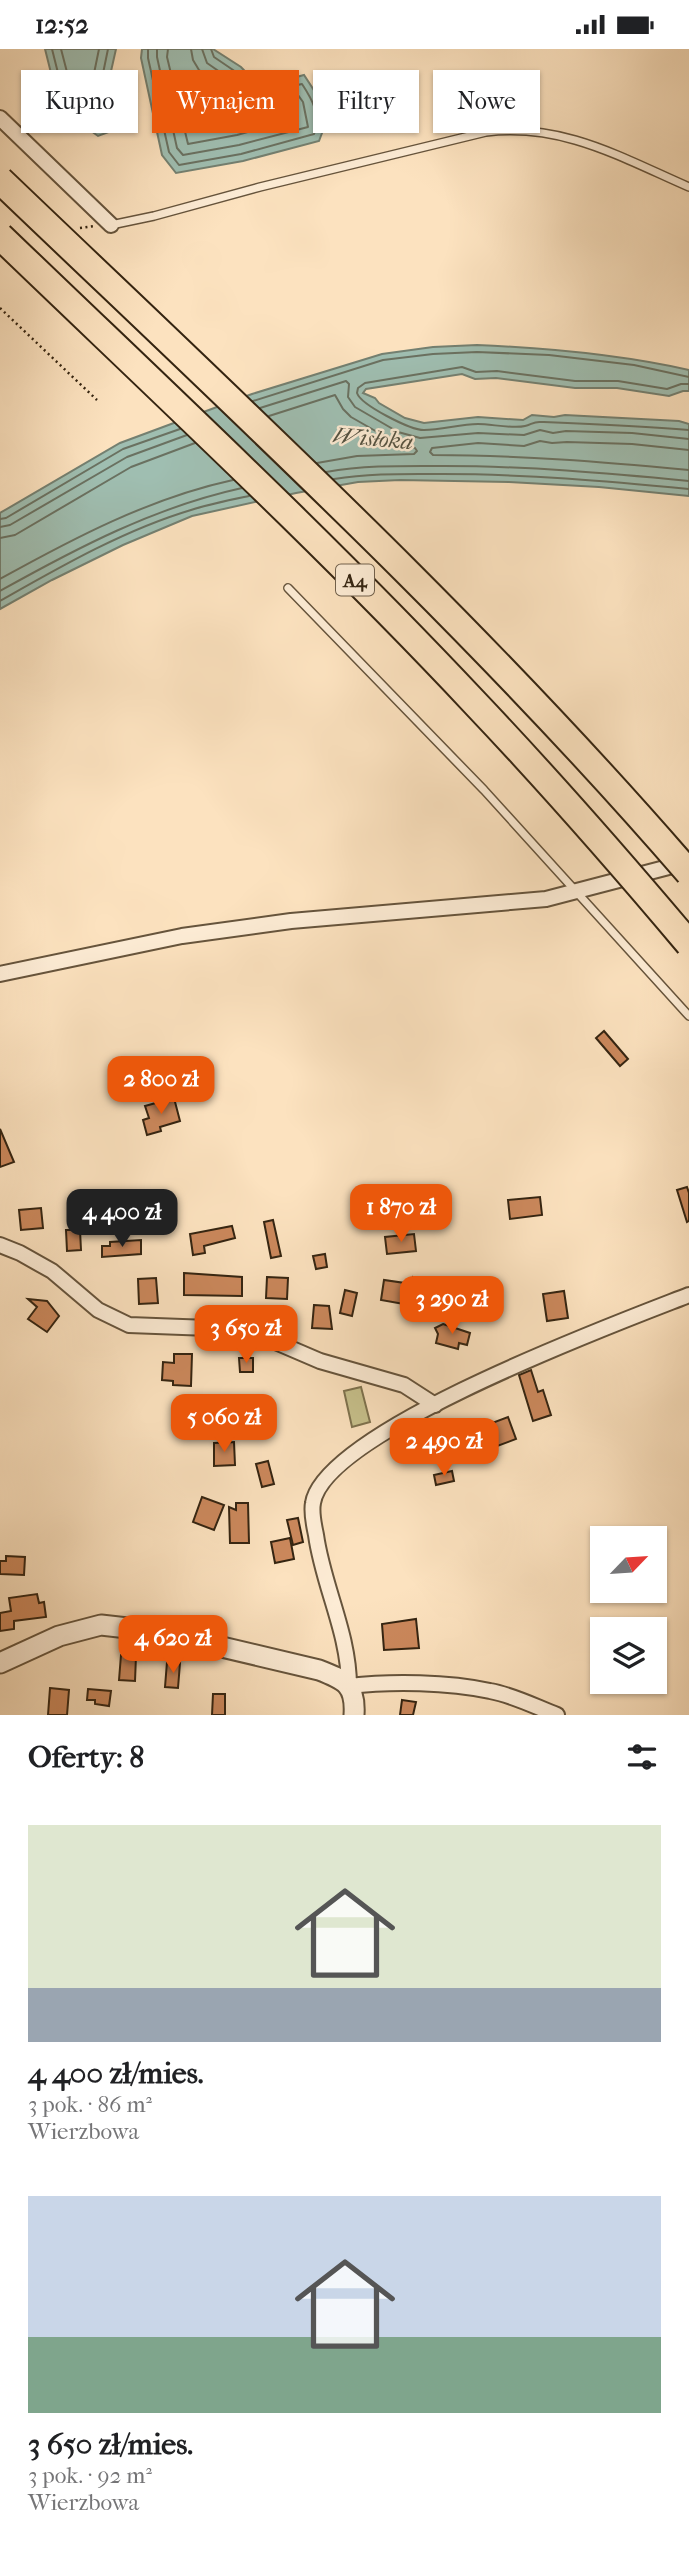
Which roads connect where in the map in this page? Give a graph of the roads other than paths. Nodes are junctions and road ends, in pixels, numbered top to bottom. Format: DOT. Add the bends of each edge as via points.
graph roads {
  1 [pos="0,118"];
  2 [pos="0,180"];
  3 [pos="689,187"];
  4 [pos="111,225"];
  5 [pos="0,236"];
  6 [pos="288,588"];
  7 [pos="689,862"];
  8 [pos="689,873"];
  9 [pos="577,893"];
  10 [pos="689,944"];
  11 [pos="0,974"];
  12 [pos="689,1016"];
  13 [pos="0,1245"];
  14 [pos="689,1295"];
  15 [pos="435,1405"];
  16 [pos="0,1663"];
  17 [pos="349,1686"];
  18 [pos="354,1715"];
  19 [pos="557,1715"];
  1 -- 4 [label="street"];
  2 -- 8 [label="highway, A4, bridge" via="477,644"];
  3 -- 4 [label="lane" via="581,141 514,129"];
  5 -- 10 [label="highway, A4, bridge" via="421,647 553,787"];
  6 -- 9 [label="lane"];
  7 -- 9 [label="street"];
  9 -- 11 [label="street" via="223,930"];
  9 -- 12 [label="lane"];
  13 -- 15 [label="street" via="52,1271 98,1310 129,1325 236,1329 320,1361 404,1385"];
  14 -- 15 [label="street"];
  15 -- 17 [label="street" via="347,1457 321,1485 313,1502 319,1555 349,1662"];
  16 -- 17 [label="street" via="59,1636 101,1625 122,1625 319,1670"];
  17 -- 18 [label="street"];
  17 -- 19 [label="street" via="385,1683 492,1691"];
}
